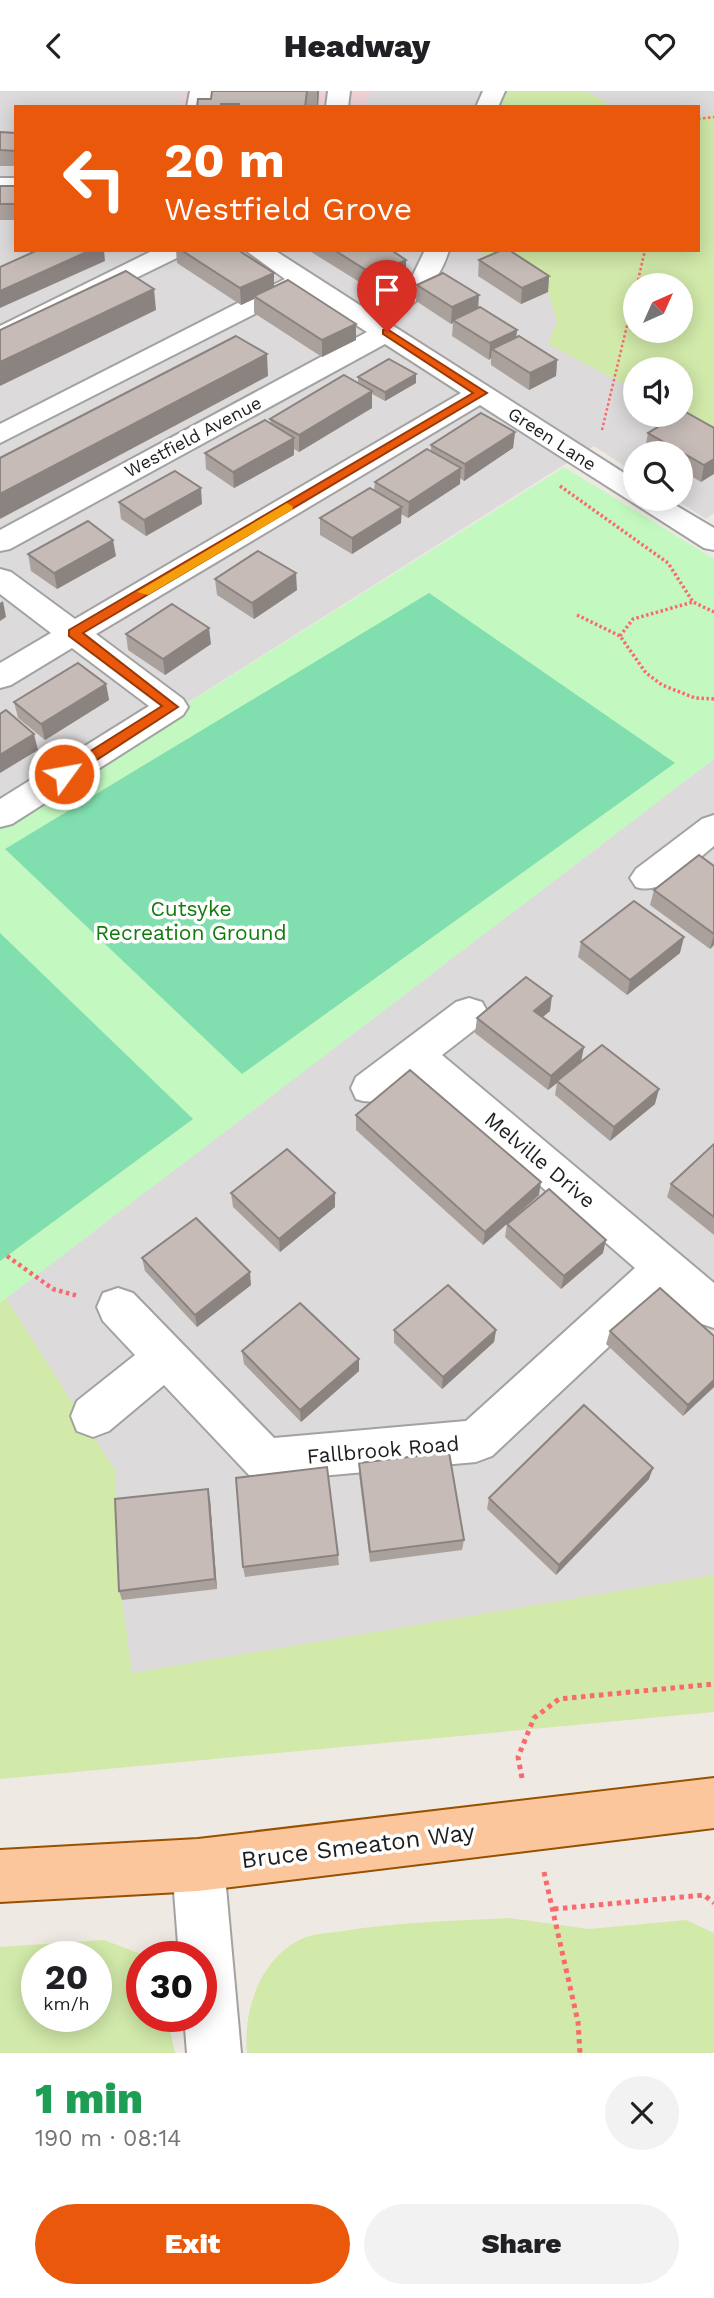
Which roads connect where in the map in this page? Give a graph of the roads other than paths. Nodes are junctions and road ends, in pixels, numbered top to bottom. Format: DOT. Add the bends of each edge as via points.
graph roads {
  1 [pos="170,252"];
  2 [pos="260,252"];
  3 [pos="436,252"];
  4 [pos="304,279"];
  5 [pos="378,327"];
  6 [pos="0,336"];
  7 [pos="481,393"];
  8 [pos="0,435"];
  9 [pos="623,485"];
  10 [pos="665,511"];
  11 [pos="714,541"];
  12 [pos="0,542"];
  13 [pos="0,579"];
  14 [pos="74,633"];
  15 [pos="0,677"];
  16 [pos="0,815"];
  17 [pos="705,848"];
  18 [pos="648,877"];
  19 [pos="469,1013"];
  20 [pos="414,1054"];
  21 [pos="370,1088"];
  22 [pos="665,1267"];
  23 [pos="118,1307"];
  24 [pos="714,1309"];
  25 [pos="165,1357"];
  26 [pos="93,1416"];
  27 [pos="714,1803"];
  28 [pos="198,1865"];
  29 [pos="0,1876"];
  30 [pos="215,2053"];
  1 -- 6 [label="street"];
  2 -- 4 [label="street, Green Lane"];
  3 -- 5 [label="street, Westfield Avenue" via="432,269"];
  4 -- 5 [label="street, Green Lane"];
  4 -- 8 [label="street"];
  5 -- 7 [label="street, Green Lane"];
  5 -- 12 [label="street, Westfield Avenue"];
  7 -- 9 [label="street, Green Lane"];
  7 -- 14 [label="street"];
  10 -- 11 [label="street"];
  13 -- 14 [label="street"];
  14 -- 15 [label="street"];
  14 -- 16 [label="street" via="172,707"];
  17 -- 18 [label="street"];
  19 -- 20 [label="street"];
  20 -- 21 [label="street"];
  20 -- 22 [label="street, Melville Drive"];
  22 -- 24 [label="street"];
  22 -- 25 [label="street, Fallbrook Road" via="476,1441 265,1460"];
  23 -- 25 [label="street, Fallbrook Road"];
  25 -- 26 [label="street"];
  27 -- 28 [label="main road, Bruce Smeaton Way"];
  28 -- 29 [label="main road, Bruce Smeaton Way"];
  28 -- 30 [label="street"];
}
